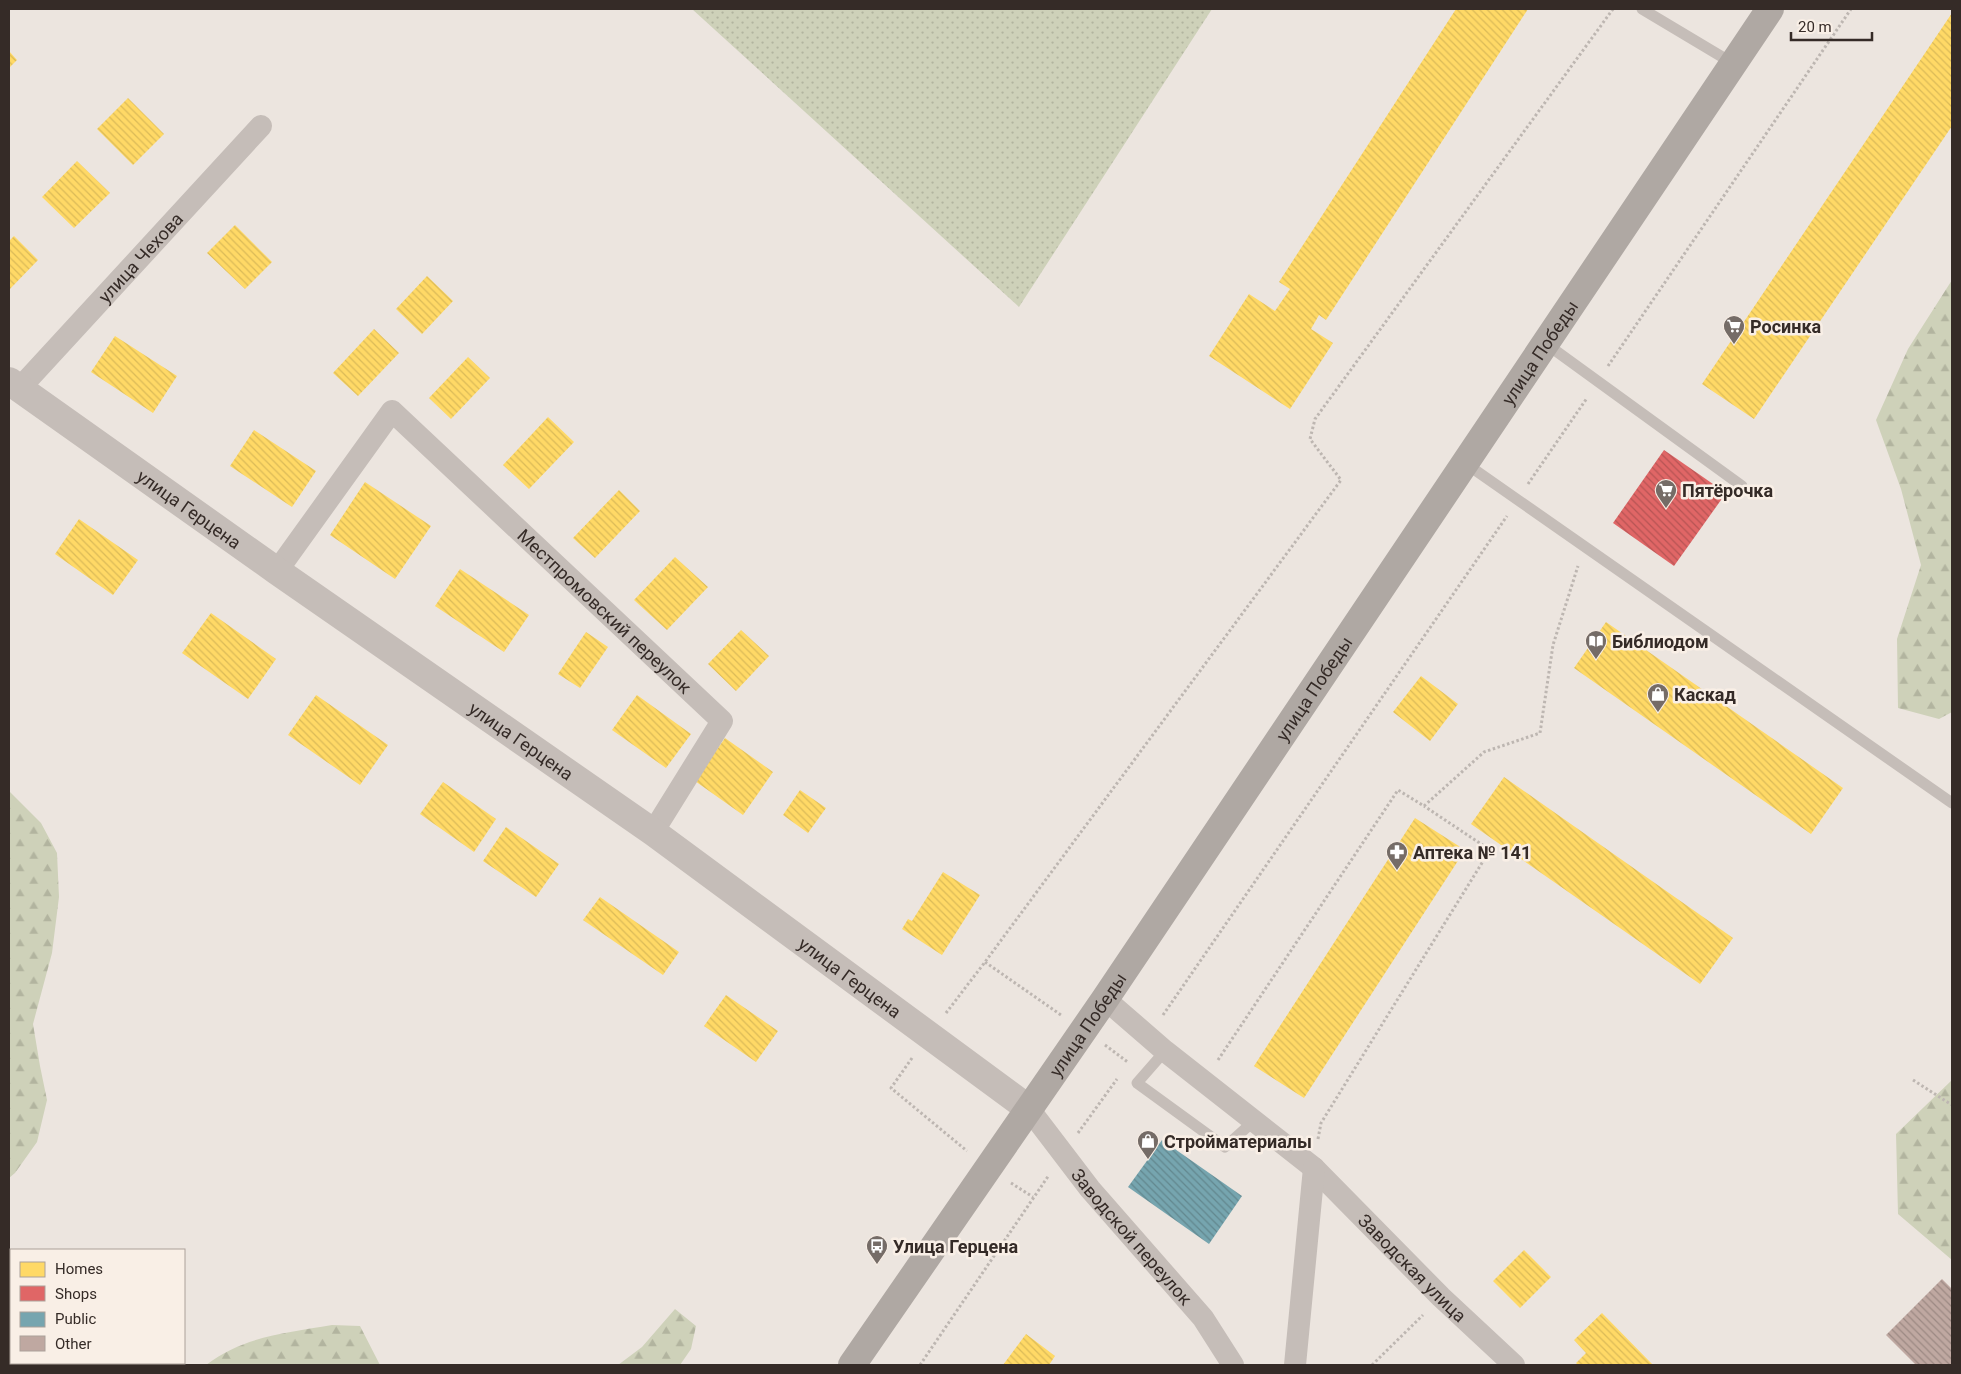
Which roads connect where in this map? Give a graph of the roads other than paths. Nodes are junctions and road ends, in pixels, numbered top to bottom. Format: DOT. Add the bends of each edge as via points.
graph roads {
  1 [pos="1642,9"];
  2 [pos="1770,9"];
  3 [pos="1734,64"];
  4 [pos="261,126"];
  5 [pos="1545,344"];
  6 [pos="12,390"];
  7 [pos="1464,463"];
  8 [pos="1742,486"];
  9 [pos="277,571"];
  10 [pos="1952,803"];
  11 [pos="653,832"];
  12 [pos="1105,999"];
  13 [pos="1157,1044"];
  14 [pos="1029,1109"];
  15 [pos="1255,1120"];
  16 [pos="1314,1168"];
  17 [pos="852,1365"];
  18 [pos="1233,1365"];
  19 [pos="1295,1365"];
  20 [pos="1514,1365"];
  1 -- 3 [label="lane"];
  2 -- 3 [label="highway, улица Победы"];
  3 -- 5 [label="highway, улица Победы"];
  4 -- 6 [label="street, улица Чехова"];
  5 -- 7 [label="highway, улица Победы"];
  5 -- 8 [label="lane"];
  6 -- 9 [label="street, улица Герцена"];
  7 -- 10 [label="lane"];
  7 -- 12 [label="highway, улица Победы"];
  9 -- 11 [label="street, улица Герцена"];
  9 -- 11 [label="street, Местпромовский переулок" via="392,411 722,721"];
  11 -- 14 [label="street, улица Герцена"];
  12 -- 13 [label="street, Заводская улица"];
  12 -- 14 [label="highway, улица Победы"];
  13 -- 15 [label="street, Заводская улица"];
  13 -- 15 [label="lane" via="1137,1083 1225,1147"];
  14 -- 17 [label="highway, улица Победы"];
  14 -- 18 [label="street, Заводской переулок" via="1090,1189 1203,1318"];
  15 -- 16 [label="street, Заводская улица"];
  16 -- 19 [label="street"];
  16 -- 20 [label="street, Заводская улица"];
}
